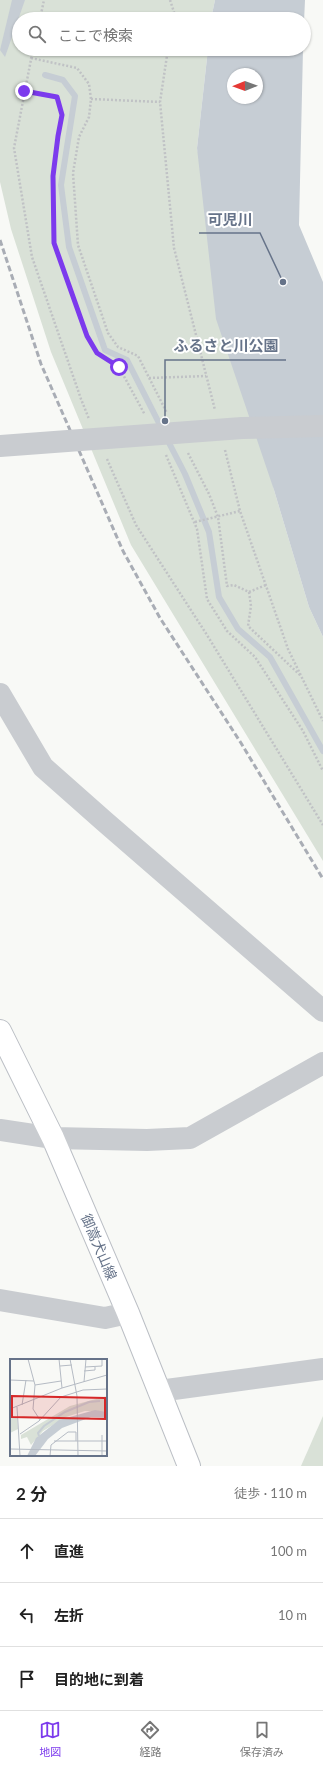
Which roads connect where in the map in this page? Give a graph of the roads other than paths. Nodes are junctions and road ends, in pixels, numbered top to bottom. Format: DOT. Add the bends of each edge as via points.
graph roads {
  1 [pos="323,426"];
  2 [pos="0,446"];
  3 [pos="0,694"];
  4 [pos="323,1011"];
  5 [pos="0,1031"];
  6 [pos="323,1063"];
  7 [pos="0,1130"];
  8 [pos="53,1138"];
  9 [pos="0,1300"];
  10 [pos="128,1313"];
  11 [pos="323,1369"];
  12 [pos="159,1391"];
  13 [pos="189,1466"];
  1 -- 2 [label="street, bridge" via="242,428"];
  3 -- 4 [label="street" via="43,767"];
  5 -- 8 [label="main road, 御嵩犬山線"];
  6 -- 8 [label="street" via="190,1138"];
  7 -- 8 [label="street"];
  8 -- 10 [label="main road, 御嵩犬山線"];
  9 -- 10 [label="street" via="105,1318"];
  10 -- 12 [label="main road, 御嵩犬山線"];
  11 -- 12 [label="street"];
  12 -- 13 [label="main road, 御嵩犬山線"];
}
